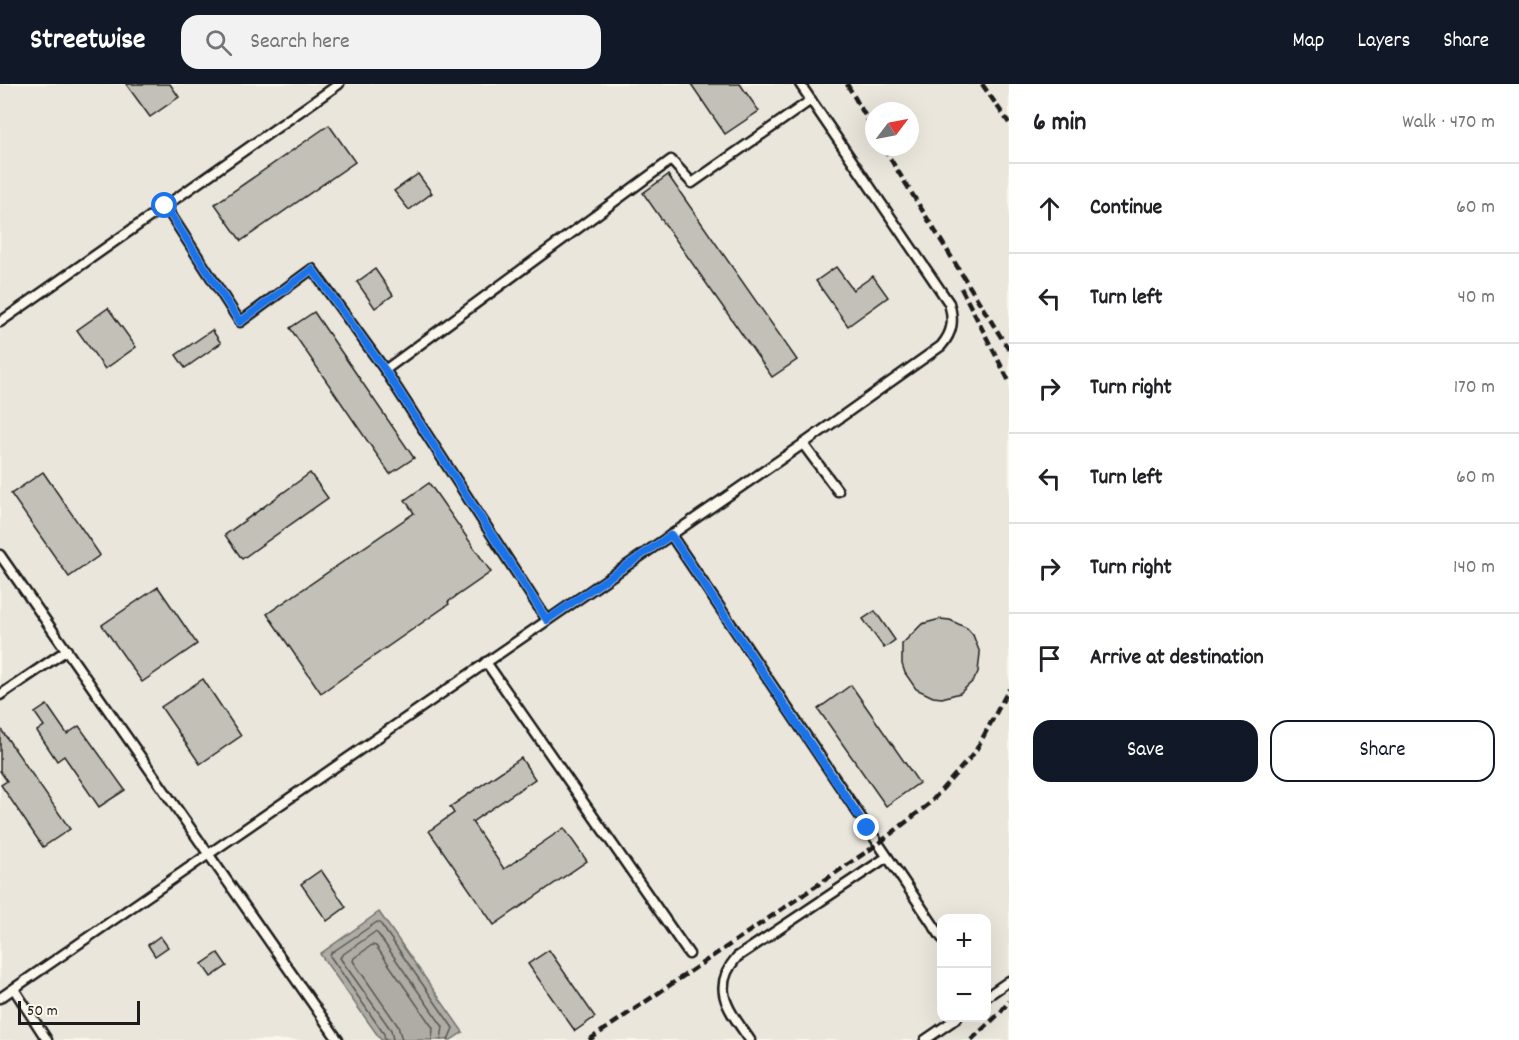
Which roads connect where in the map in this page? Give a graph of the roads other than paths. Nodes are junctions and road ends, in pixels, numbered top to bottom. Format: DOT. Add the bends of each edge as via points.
graph roads {
  1 [pos="339,84"];
  2 [pos="800,84"];
  3 [pos="811,100"];
  4 [pos="165,206"];
  5 [pos="0,322"];
  6 [pos="385,370"];
  7 [pos="804,444"];
  8 [pos="838,491"];
  9 [pos="671,535"];
  10 [pos="0,555"];
  11 [pos="547,620"];
  12 [pos="67,650"];
  13 [pos="486,662"];
  14 [pos="0,695"];
  15 [pos="209,853"];
  16 [pos="887,857"];
  17 [pos="937,931"];
  18 [pos="689,954"];
  19 [pos="1009,981"];
  20 [pos="14,989"];
  21 [pos="991,994"];
  22 [pos="0,998"];
  23 [pos="950,1022"];
  24 [pos="47,1040"];
  25 [pos="338,1040"];
  26 [pos="750,1040"];
  27 [pos="925,1040"];
  1 -- 4 [label="lane"];
  2 -- 3 [label="lane"];
  3 -- 6 [label="lane" via="692,183 671,160"];
  3 -- 7 [label="lane" via="949,303 952,326 941,346"];
  4 -- 5 [label="lane"];
  4 -- 6 [label="lane" via="240,322 312,269"];
  6 -- 11 [label="lane"];
  7 -- 8 [label="lane"];
  7 -- 9 [label="lane"];
  9 -- 11 [label="lane"];
  9 -- 16 [label="lane"];
  10 -- 12 [label="lane"];
  11 -- 13 [label="lane"];
  12 -- 14 [label="lane"];
  12 -- 15 [label="lane"];
  13 -- 15 [label="lane"];
  13 -- 18 [label="lane"];
  15 -- 20 [label="lane"];
  15 -- 25 [label="lane"];
  16 -- 17 [label="lane"];
  16 -- 26 [label="lane" via="737,957 727,968 723,984 726,1004"];
  19 -- 21 [label="lane"];
  20 -- 22 [label="lane"];
  20 -- 24 [label="lane"];
  23 -- 27 [label="lane"];
}
